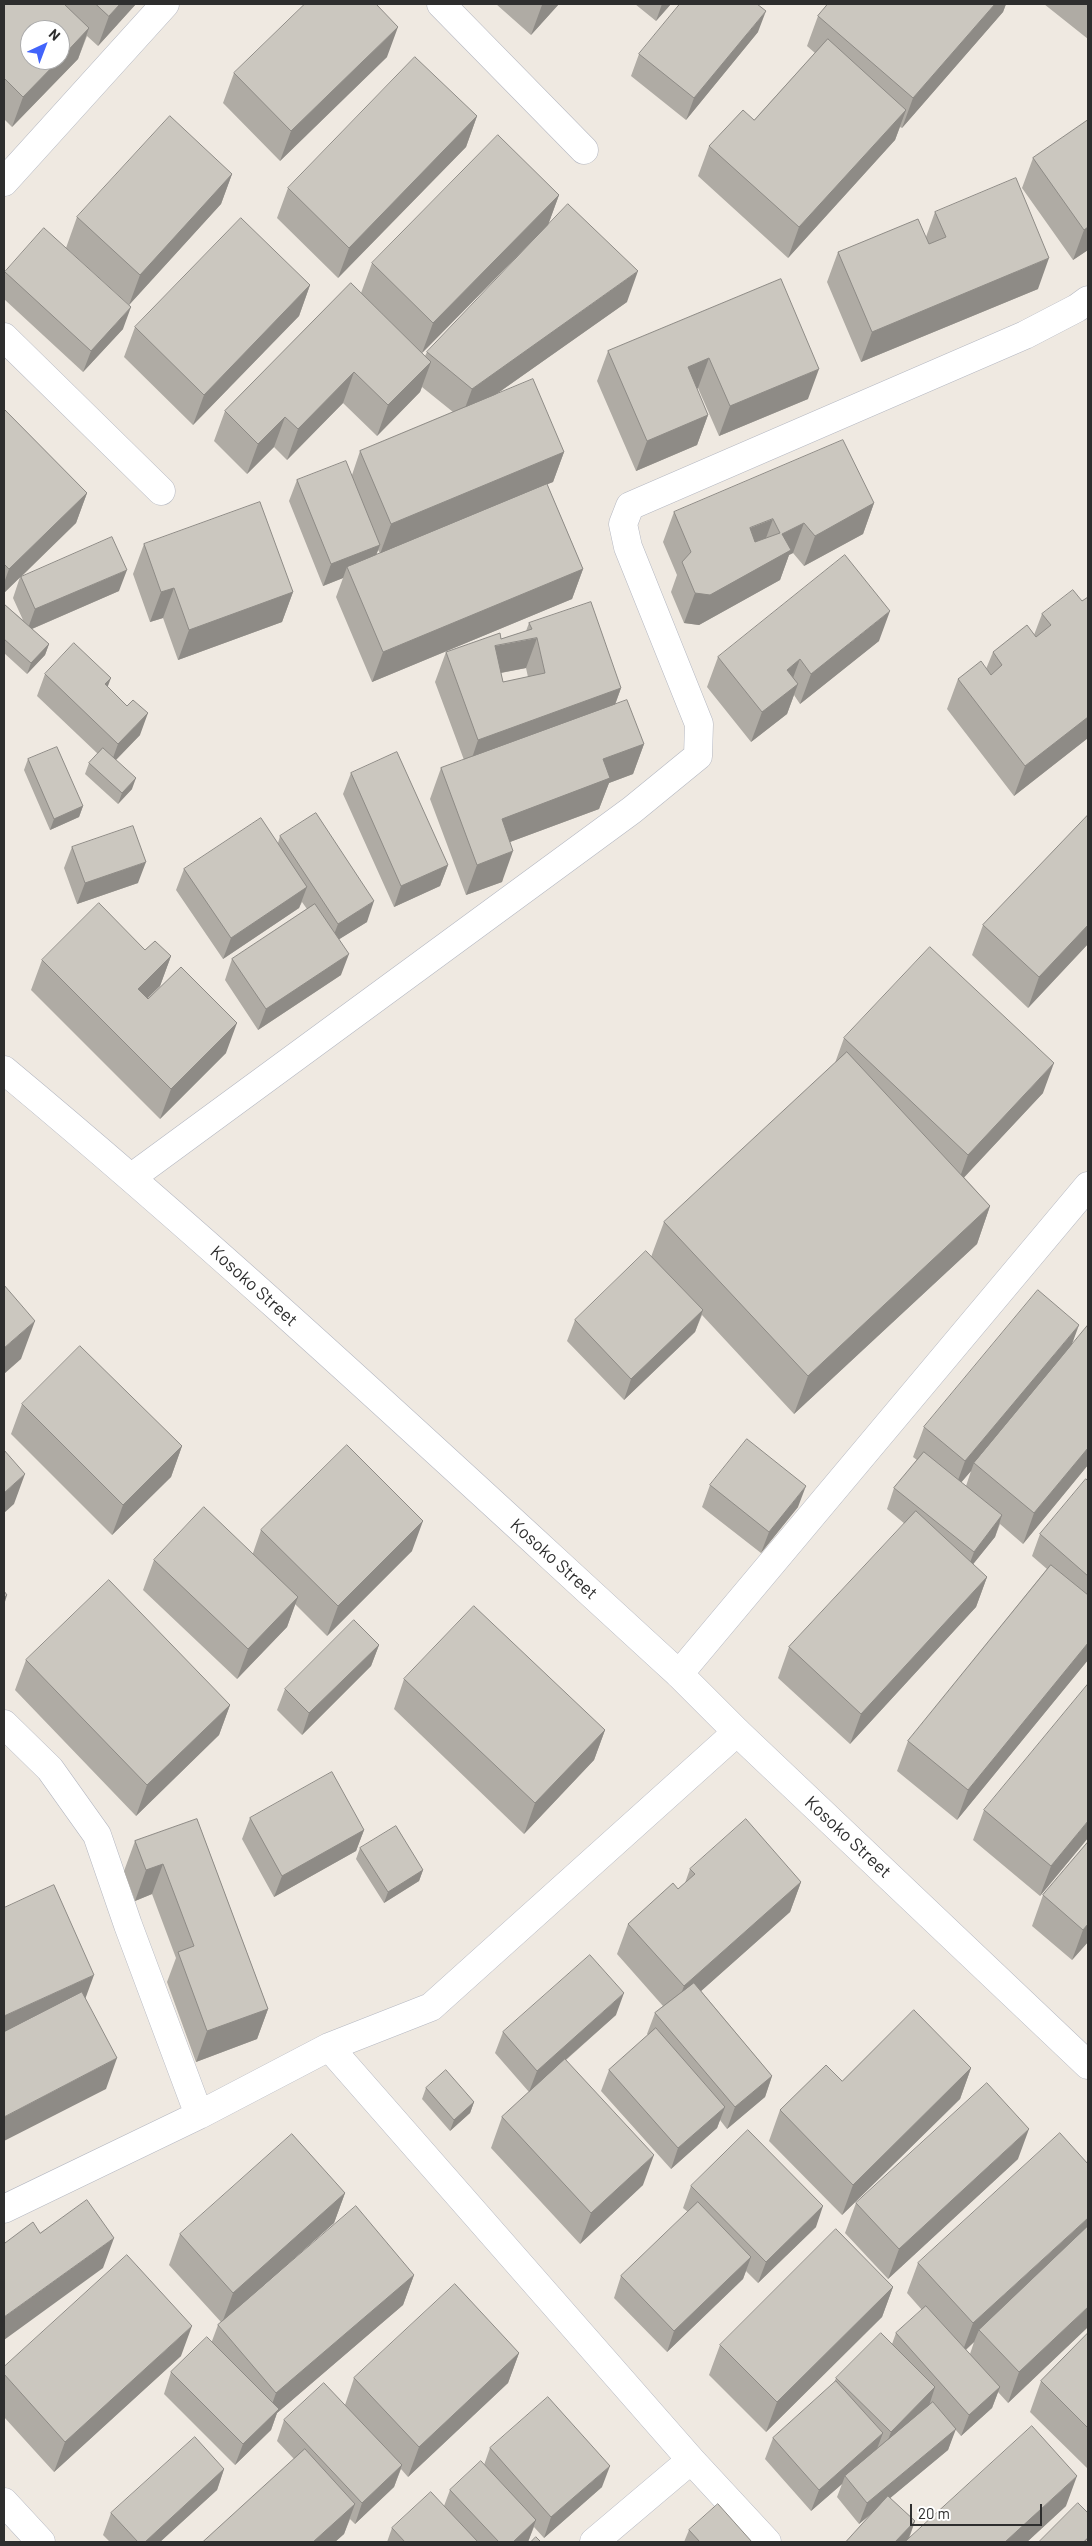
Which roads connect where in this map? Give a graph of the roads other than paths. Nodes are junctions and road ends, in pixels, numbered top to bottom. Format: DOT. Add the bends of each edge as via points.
graph roads {
  1 [pos="165,4"];
  2 [pos="441,4"];
  3 [pos="584,150"];
  4 [pos="4,182"];
  5 [pos="1088,300"];
  6 [pos="4,337"];
  7 [pos="161,491"];
  8 [pos="4,1070"];
  9 [pos="132,1177"];
  10 [pos="1086,1193"];
  11 [pos="679,1674"];
  12 [pos="4,1724"];
  13 [pos="737,1732"];
  14 [pos="329,2047"];
  15 [pos="1088,2065"];
  16 [pos="199,2115"];
  17 [pos="4,2209"];
  18 [pos="691,2460"];
  19 [pos="4,2502"];
  20 [pos="41,2542"];
  21 [pos="594,2542"];
  22 [pos="767,2542"];
  1 -- 4 [label="street"];
  2 -- 3 [label="street"];
  5 -- 9 [label="street" via="1025,335 630,506 623,524 628,547 698,724 698,756 632,810"];
  6 -- 7 [label="street"];
  8 -- 9 [label="street, Kosoko Street"];
  9 -- 11 [label="street, Kosoko Street" via="310,1335"];
  10 -- 11 [label="street"];
  11 -- 13 [label="street, Kosoko Street"];
  12 -- 16 [label="street" via="50,1769 97,1834"];
  13 -- 14 [label="street" via="431,2007"];
  13 -- 15 [label="street, Kosoko Street"];
  14 -- 16 [label="street"];
  14 -- 18 [label="street"];
  16 -- 17 [label="street"];
  18 -- 21 [label="street"];
  18 -- 22 [label="street"];
  19 -- 20 [label="street"];
}
